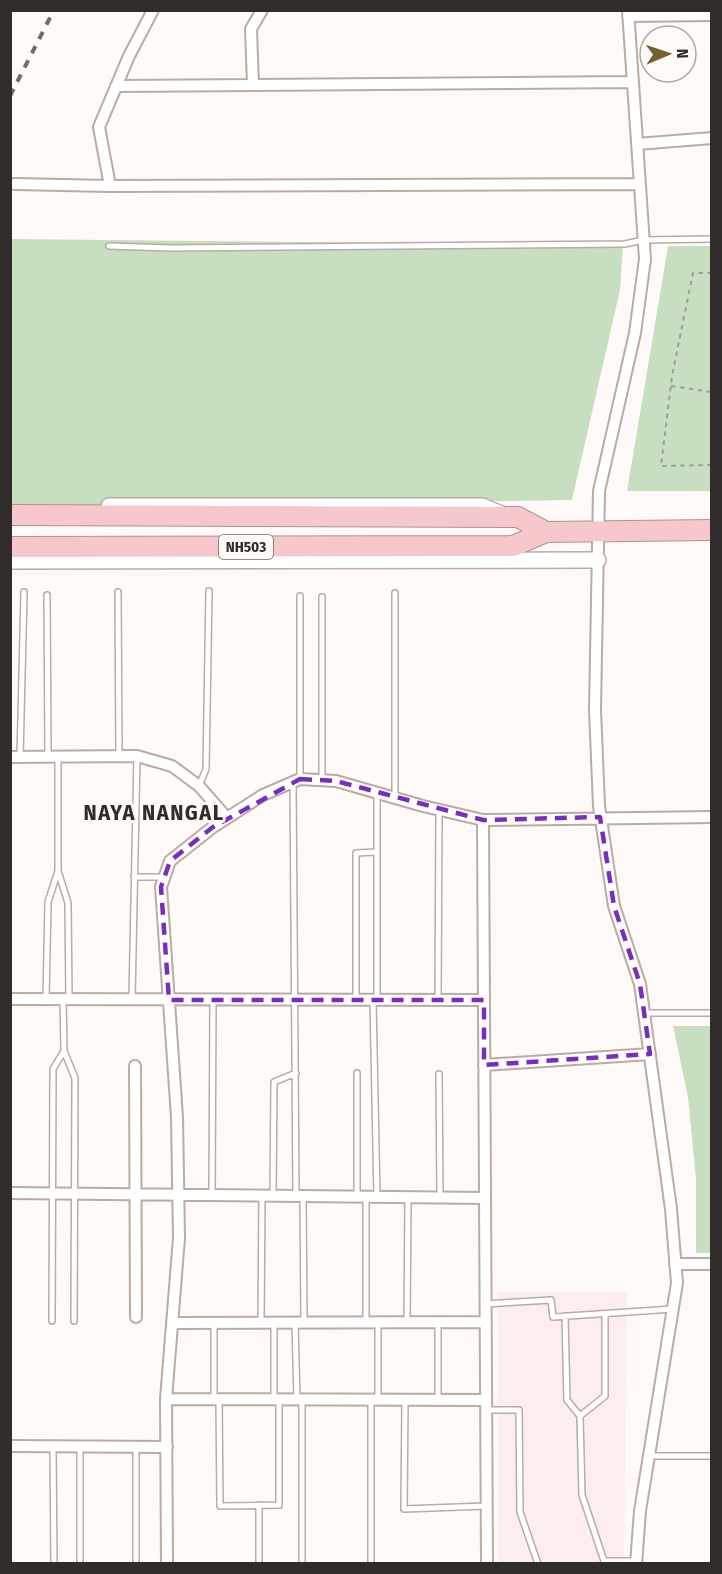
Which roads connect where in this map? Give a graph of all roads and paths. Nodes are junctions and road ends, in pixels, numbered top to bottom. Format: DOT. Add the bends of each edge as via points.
graph roads {
  1 [pos="153,10"];
  2 [pos="262,10"];
  3 [pos="628,13"];
  4 [pos="711,15"];
  5 [pos="633,82"];
  6 [pos="253,85"];
  7 [pos="116,86"];
  8 [pos="711,138"];
  9 [pos="637,144"];
  10 [pos="15,184"];
  11 [pos="639,184"];
  12 [pos="110,186"];
  13 [pos="711,239"];
  14 [pos="643,240"];
  15 [pos="109,246"];
  16 [pos="711,273"];
  17 [pos="671,386"];
  18 [pos="711,392"];
  19 [pos="711,465"];
  20 [pos="10,506"];
  21 [pos="10,515"];
  22 [pos="509,517"];
  23 [pos="598,530"];
  24 [pos="711,530"];
  25 [pos="546,532"];
  26 [pos="507,546"];
  27 [pos="10,547"];
  28 [pos="486,560"];
  29 [pos="598,560"];
  30 [pos="10,561"];
  31 [pos="209,591"];
  32 [pos="24,592"];
  33 [pos="118,592"];
  34 [pos="395,593"];
  35 [pos="47,595"];
  36 [pos="300,596"];
  37 [pos="322,597"];
  38 [pos="136,756"];
  39 [pos="15,757"];
  40 [pos="118,757"];
  41 [pos="53,758"];
  42 [pos="297,780"];
  43 [pos="322,780"];
  44 [pos="199,786"];
  45 [pos="377,793"];
  46 [pos="395,798"];
  47 [pos="440,810"];
  48 [pos="600,817"];
  49 [pos="711,817"];
  50 [pos="227,818"];
  51 [pos="483,820"];
  52 [pos="377,852"];
  53 [pos="58,871"];
  54 [pos="134,877"];
  55 [pos="165,877"];
  56 [pos="10,999"];
  57 [pos="46,999"];
  58 [pos="66,999"];
  59 [pos="132,999"];
  60 [pos="169,1000"];
  61 [pos="213,1000"];
  62 [pos="295,1000"];
  63 [pos="356,1000"];
  64 [pos="375,1000"];
  65 [pos="438,1000"];
  66 [pos="484,1000"];
  67 [pos="644,1013"];
  68 [pos="711,1013"];
  69 [pos="64,1052"];
  70 [pos="650,1054"];
  71 [pos="484,1065"];
  72 [pos="135,1066"];
  73 [pos="296,1073"];
  74 [pos="357,1073"];
  75 [pos="439,1074"];
  76 [pos="10,1193"];
  77 [pos="52,1193"];
  78 [pos="76,1193"];
  79 [pos="135,1194"];
  80 [pos="178,1195"];
  81 [pos="212,1195"];
  82 [pos="262,1196"];
  83 [pos="273,1196"];
  84 [pos="300,1196"];
  85 [pos="367,1197"];
  86 [pos="408,1197"];
  87 [pos="440,1197"];
  88 [pos="485,1198"];
  89 [pos="675,1264"];
  90 [pos="711,1264"];
  91 [pos="485,1304"];
  92 [pos="673,1309"];
  93 [pos="605,1314"];
  94 [pos="565,1316"];
  95 [pos="136,1317"];
  96 [pos="52,1321"];
  97 [pos="74,1321"];
  98 [pos="438,1322"];
  99 [pos="486,1322"];
  100 [pos="172,1323"];
  101 [pos="214,1323"];
  102 [pos="261,1323"];
  103 [pos="274,1323"];
  104 [pos="299,1323"];
  105 [pos="366,1323"];
  106 [pos="378,1323"];
  107 [pos="407,1323"];
  108 [pos="166,1399"];
  109 [pos="217,1399"];
  110 [pos="277,1399"];
  111 [pos="299,1399"];
  112 [pos="375,1400"];
  113 [pos="405,1400"];
  114 [pos="438,1400"];
  115 [pos="486,1405"];
  116 [pos="580,1416"];
  117 [pos="10,1446"];
  118 [pos="53,1447"];
  119 [pos="80,1447"];
  120 [pos="136,1447"];
  121 [pos="166,1447"];
  122 [pos="650,1456"];
  123 [pos="711,1456"];
  124 [pos="260,1505"];
  125 [pos="486,1506"];
  126 [pos="637,1562"];
  127 [pos="54,1563"];
  128 [pos="80,1563"];
  129 [pos="136,1563"];
  130 [pos="167,1563"];
  131 [pos="260,1563"];
  132 [pos="302,1563"];
  133 [pos="371,1563"];
  134 [pos="487,1563"];
  135 [pos="538,1563"];
  1 -- 7 [label="street"];
  2 -- 6 [label="street" via="251,29"];
  3 -- 4 [label="street"];
  3 -- 5 [label="street"];
  5 -- 6 [label="street"];
  5 -- 9 [label="street"];
  6 -- 7 [label="street"];
  7 -- 12 [label="street" via="99,127"];
  8 -- 9 [label="street"];
  9 -- 11 [label="street"];
  10 -- 12 [label="street"];
  11 -- 12 [label="street"];
  11 -- 14 [label="street"];
  13 -- 14 [label="lane"];
  14 -- 15 [label="lane" via="625,244"];
  14 -- 23 [label="street" via="645,259 635,333 600,491"];
  16 -- 17 [label="path" via="693,273"];
  17 -- 18 [label="path"];
  17 -- 19 [label="path" via="661,466"];
  20 -- 22 [label="street" via="482,506"];
  21 -- 22 [label="highway, NH503"];
  22 -- 25 [label="highway, NH503"];
  23 -- 24 [label="highway, NH503"];
  23 -- 25 [label="highway, NH503"];
  23 -- 29 [label="street"];
  25 -- 26 [label="highway, NH503"];
  26 -- 27 [label="highway, NH503"];
  26 -- 28 [label="street"];
  28 -- 29 [label="street"];
  28 -- 30 [label="street"];
  29 -- 48 [label="street" via="595,710"];
  31 -- 44 [label="lane" via="206,769"];
  32 -- 39 [label="lane"];
  33 -- 40 [label="lane"];
  34 -- 46 [label="lane"];
  35 -- 41 [label="lane"];
  36 -- 42 [label="lane"];
  37 -- 43 [label="lane"];
  38 -- 40 [label="street"];
  38 -- 44 [label="street" via="172,766"];
  38 -- 54 [label="lane"];
  39 -- 41 [label="street"];
  40 -- 41 [label="street"];
  41 -- 53 [label="lane"];
  42 -- 43 [label="street"];
  42 -- 50 [label="street" via="263,795"];
  42 -- 62 [label="lane"];
  43 -- 45 [label="street"];
  44 -- 50 [label="street"];
  45 -- 46 [label="street"];
  45 -- 52 [label="lane"];
  46 -- 47 [label="street"];
  47 -- 51 [label="street"];
  47 -- 65 [label="lane"];
  48 -- 49 [label="street"];
  48 -- 51 [label="street"];
  48 -- 67 [label="street" via="614,906 640,984"];
  50 -- 55 [label="street" via="170,861"];
  51 -- 66 [label="street"];
  52 -- 63 [label="lane" via="356,853"];
  52 -- 64 [label="lane"];
  53 -- 57 [label="lane" via="48,902"];
  53 -- 58 [label="lane" via="68,903"];
  54 -- 55 [label="lane"];
  54 -- 59 [label="lane"];
  55 -- 60 [label="street" via="161,887"];
  56 -- 57 [label="street"];
  57 -- 58 [label="street"];
  58 -- 59 [label="street"];
  58 -- 69 [label="lane"];
  59 -- 60 [label="street"];
  60 -- 61 [label="street"];
  60 -- 80 [label="street"];
  61 -- 62 [label="street"];
  61 -- 81 [label="lane"];
  62 -- 63 [label="street"];
  62 -- 73 [label="lane"];
  63 -- 64 [label="street"];
  64 -- 65 [label="street"];
  64 -- 85 [label="lane"];
  65 -- 66 [label="street"];
  66 -- 71 [label="street"];
  67 -- 68 [label="lane"];
  67 -- 70 [label="street"];
  69 -- 77 [label="lane" via="53,1069"];
  69 -- 78 [label="lane" via="75,1078"];
  70 -- 71 [label="street"];
  70 -- 89 [label="street"];
  71 -- 88 [label="street"];
  72 -- 79 [label="street"];
  73 -- 83 [label="lane" via="274,1082"];
  73 -- 84 [label="lane"];
  74 -- 85 [label="lane"];
  75 -- 87 [label="lane"];
  76 -- 77 [label="street"];
  77 -- 78 [label="street"];
  77 -- 96 [label="lane"];
  78 -- 79 [label="street"];
  78 -- 97 [label="lane"];
  79 -- 80 [label="street"];
  79 -- 95 [label="street"];
  80 -- 81 [label="street"];
  80 -- 100 [label="street" via="179,1238"];
  81 -- 82 [label="street"];
  82 -- 83 [label="street"];
  82 -- 102 [label="lane"];
  83 -- 84 [label="street"];
  84 -- 85 [label="street"];
  84 -- 104 [label="lane"];
  85 -- 86 [label="street"];
  85 -- 105 [label="lane"];
  86 -- 87 [label="street"];
  86 -- 107 [label="lane"];
  87 -- 88 [label="street"];
  88 -- 91 [label="street"];
  89 -- 90 [label="street"];
  89 -- 92 [label="street"];
  91 -- 94 [label="lane" via="551,1300 554,1317"];
  91 -- 99 [label="street"];
  92 -- 93 [label="lane"];
  92 -- 122 [label="street"];
  93 -- 94 [label="lane"];
  93 -- 116 [label="lane" via="605,1396"];
  94 -- 116 [label="lane" via="567,1400"];
  98 -- 99 [label="street"];
  98 -- 107 [label="street"];
  98 -- 114 [label="lane"];
  99 -- 115 [label="street"];
  100 -- 101 [label="street"];
  100 -- 108 [label="street"];
  101 -- 102 [label="street"];
  101 -- 109 [label="lane"];
  102 -- 103 [label="street"];
  103 -- 104 [label="street"];
  103 -- 110 [label="lane"];
  104 -- 105 [label="street"];
  104 -- 111 [label="lane"];
  105 -- 106 [label="street"];
  106 -- 107 [label="street"];
  106 -- 112 [label="lane"];
  108 -- 109 [label="street"];
  108 -- 121 [label="street"];
  109 -- 110 [label="street"];
  109 -- 124 [label="lane" via="220,1506"];
  110 -- 111 [label="street"];
  110 -- 124 [label="lane" via="279,1505"];
  111 -- 112 [label="street"];
  111 -- 132 [label="lane"];
  112 -- 113 [label="street"];
  112 -- 133 [label="lane"];
  113 -- 114 [label="street"];
  113 -- 125 [label="lane" via="404,1509"];
  114 -- 115 [label="street"];
  115 -- 125 [label="street"];
  115 -- 135 [label="lane" via="519,1410 520,1512"];
  116 -- 126 [label="lane" via="582,1495 604,1560"];
  117 -- 118 [label="street"];
  118 -- 119 [label="street"];
  118 -- 127 [label="lane"];
  119 -- 120 [label="street"];
  119 -- 128 [label="lane"];
  120 -- 121 [label="street"];
  120 -- 129 [label="lane"];
  121 -- 130 [label="street"];
  122 -- 123 [label="lane"];
  122 -- 126 [label="street" via="640,1511"];
  124 -- 131 [label="lane"];
  125 -- 134 [label="street"];
}
